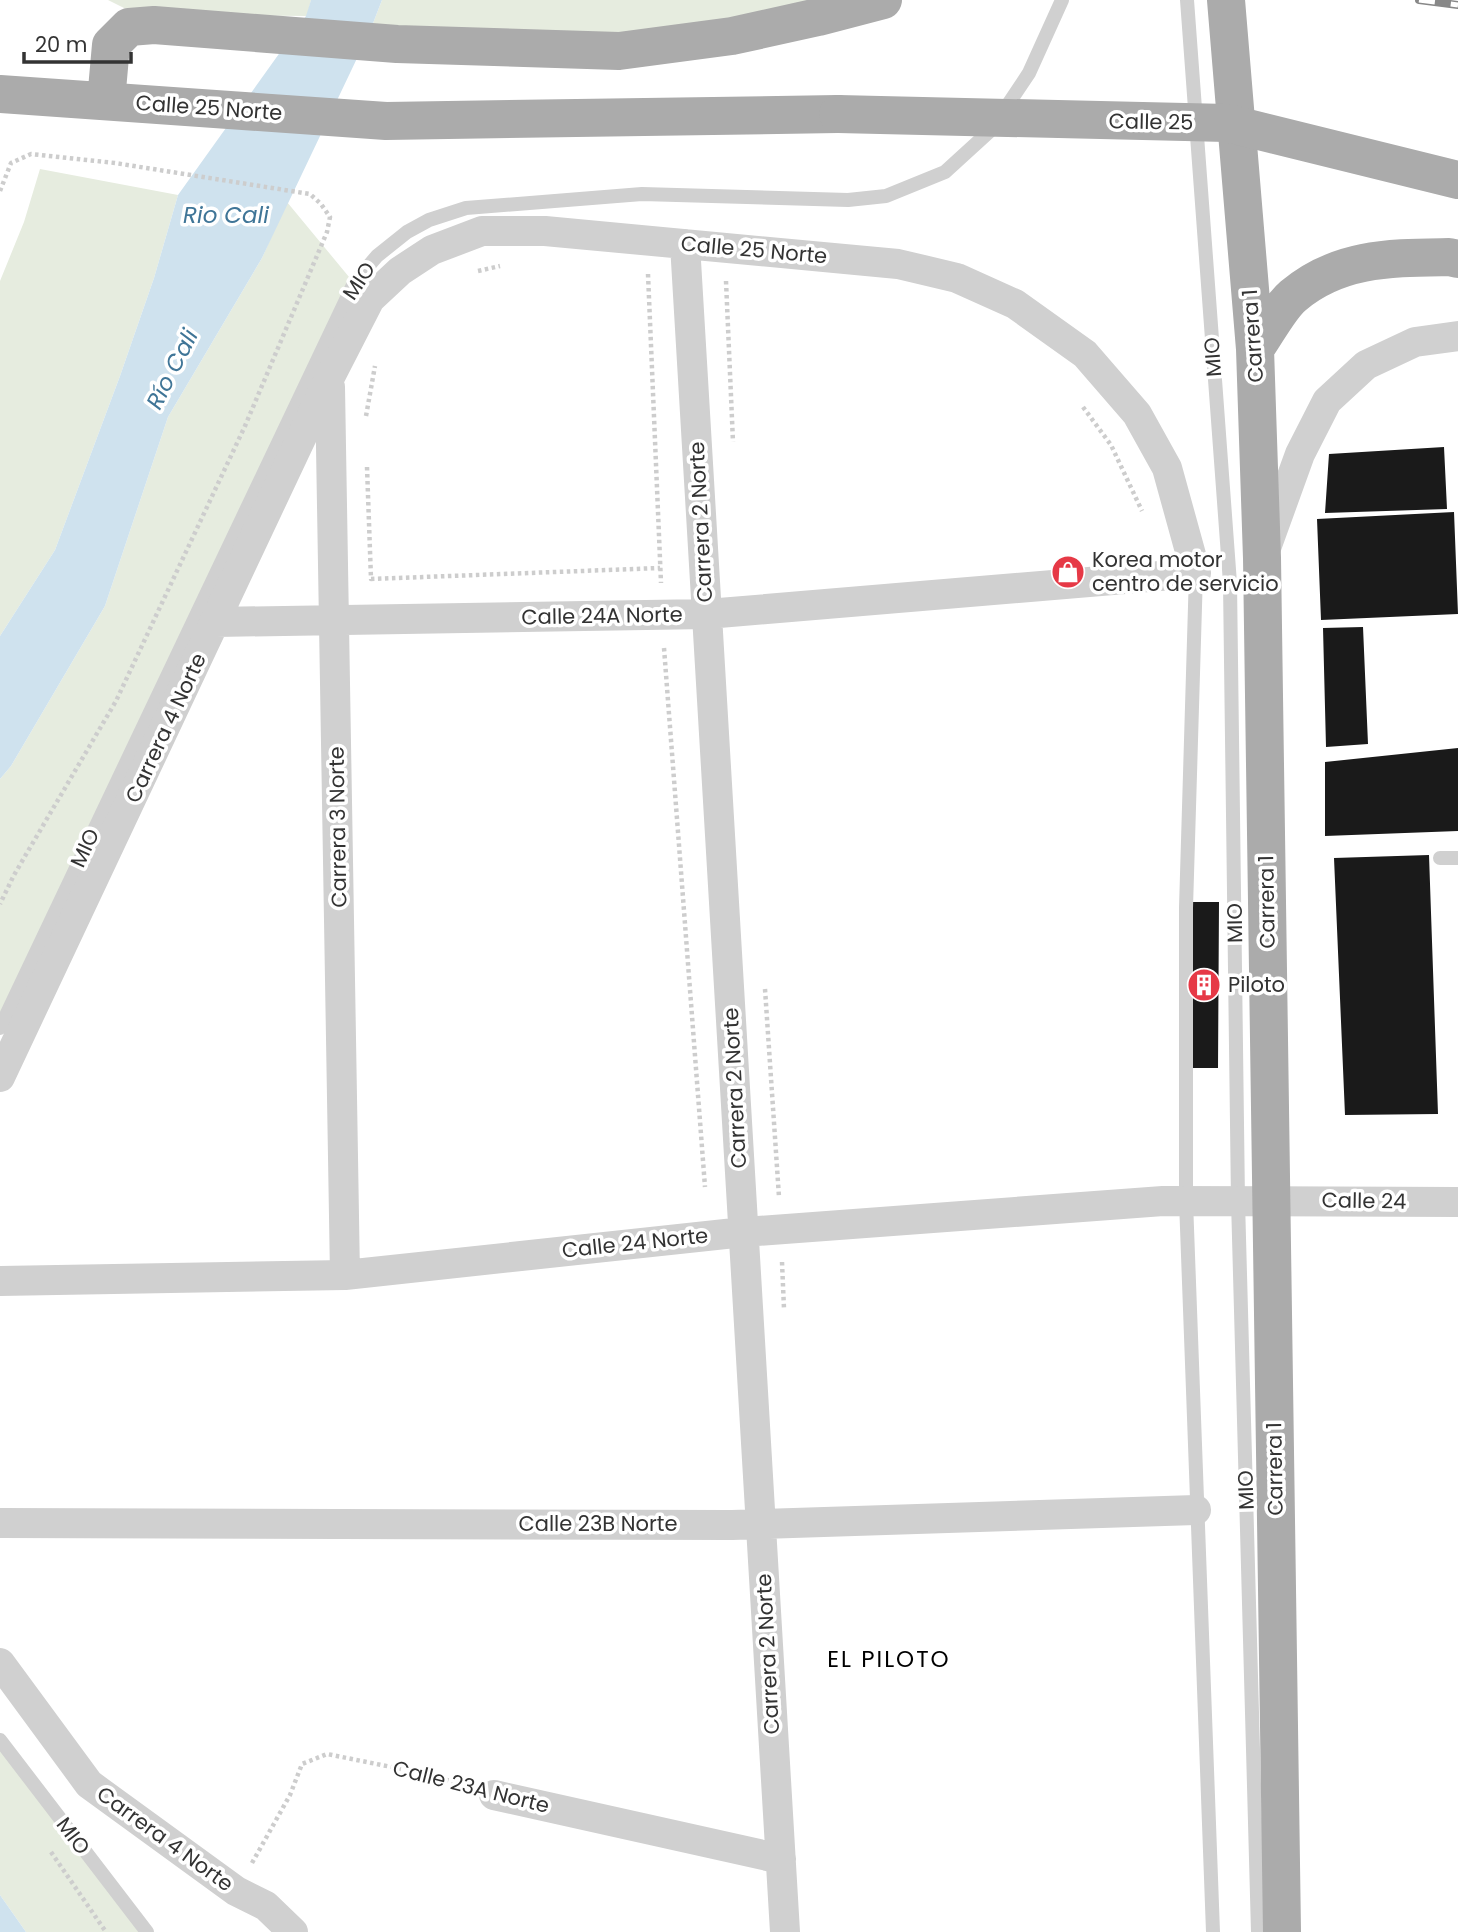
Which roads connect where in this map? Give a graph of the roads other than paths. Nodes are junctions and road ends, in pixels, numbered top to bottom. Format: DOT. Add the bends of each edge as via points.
graph roads {
  1 [pos="883,0"];
  2 [pos="1062,0"];
  3 [pos="1187,0"];
  4 [pos="1226,0"];
  5 [pos="0,94"];
  6 [pos="116,101"];
  7 [pos="838,114"];
  8 [pos="1458,180"];
  9 [pos="685,244"];
  10 [pos="1458,259"];
  11 [pos="1458,336"];
  12 [pos="1255,349"];
  13 [pos="330,379"];
  14 [pos="1262,558"];
  15 [pos="1196,573"];
  16 [pos="707,614"];
  17 [pos="334,619"];
  18 [pos="216,622"];
  19 [pos="1440,858"];
  20 [pos="1458,858"];
  21 [pos="0,1028"];
  22 [pos="0,1077"];
  23 [pos="1254,1201"];
  24 [pos="1186,1202"];
  25 [pos="1458,1202"];
  26 [pos="744,1232"];
  27 [pos="345,1275"];
  28 [pos="0,1281"];
  29 [pos="1196,1510"];
  30 [pos="0,1523"];
  31 [pos="761,1524"];
  32 [pos="0,1663"];
  33 [pos="0,1740"];
  34 [pos="494,1795"];
  35 [pos="781,1859"];
  36 [pos="147,1932"];
  37 [pos="293,1932"];
  38 [pos="785,1932"];
  39 [pos="1213,1932"];
  40 [pos="1258,1932"];
  41 [pos="1282,1932"];
  1 -- 6 [label="main road" via="732,36 619,51 397,44 154,25 129,27 111,45"];
  2 -- 21 [label="lane, MIO" via="1029,73 991,130 945,172 887,197 642,194 466,208 418,226 387,246 354,283"];
  3 -- 23 [label="lane, MIO" via="1230,583"];
  4 -- 12 [label="main road, Carrera 1"];
  5 -- 6 [label="main road, Calle 25 Norte"];
  6 -- 7 [label="main road, Calle 25 Norte" via="386,121"];
  7 -- 8 [label="main road, Calle 25, bridge" via="1227,123"];
  9 -- 13 [label="street, Calle 25 Norte" via="545,231 482,231 445,245 400,271 370,299"];
  9 -- 15 [label="street, Calle 25 Norte" via="898,264 957,278 1015,303 1085,354 1137,414 1167,468"];
  9 -- 16 [label="street, Carrera 2 Norte"];
  10 -- 12 [label="main road" via="1384,258 1334,270 1292,297"];
  11 -- 14 [label="street" via="1415,342 1366,365 1327,401 1300,454"];
  12 -- 14 [label="main road, Carrera 1"];
  13 -- 17 [label="street, Carrera 3 Norte"];
  13 -- 18 [label="street, Carrera 4 Norte"];
  14 -- 23 [label="main road, Carrera 1"];
  15 -- 16 [label="street, Calle 24A Norte"];
  15 -- 24 [label="lane" via="1186,908"];
  16 -- 17 [label="street, Calle 24A Norte"];
  16 -- 26 [label="street, Carrera 2 Norte"];
  17 -- 18 [label="street, Calle 24A Norte"];
  17 -- 27 [label="street, Carrera 3 Norte"];
  18 -- 22 [label="street, Carrera 4 Norte"];
  19 -- 20 [label="lane"];
  23 -- 24 [label="street, Calle 24 Norte"];
  23 -- 25 [label="street, Calle 24"];
  23 -- 40 [label="lane, MIO"];
  23 -- 41 [label="main road, Carrera 1"];
  24 -- 26 [label="street, Calle 24 Norte"];
  24 -- 29 [label="lane"];
  26 -- 27 [label="street, Calle 24 Norte"];
  26 -- 31 [label="street, Carrera 2 Norte"];
  27 -- 28 [label="street, Calle 24 Norte"];
  29 -- 31 [label="street, Calle 23B Norte"];
  29 -- 39 [label="lane"];
  30 -- 31 [label="street, Calle 23B Norte"];
  31 -- 35 [label="street, Carrera 2 Norte"];
  32 -- 37 [label="street, Carrera 4 Norte" via="89,1784 236,1891 266,1906"];
  33 -- 36 [label="lane, MIO"];
  34 -- 35 [label="street, Calle 23A Norte"];
  35 -- 38 [label="street, Carrera 2 Norte"];
}
